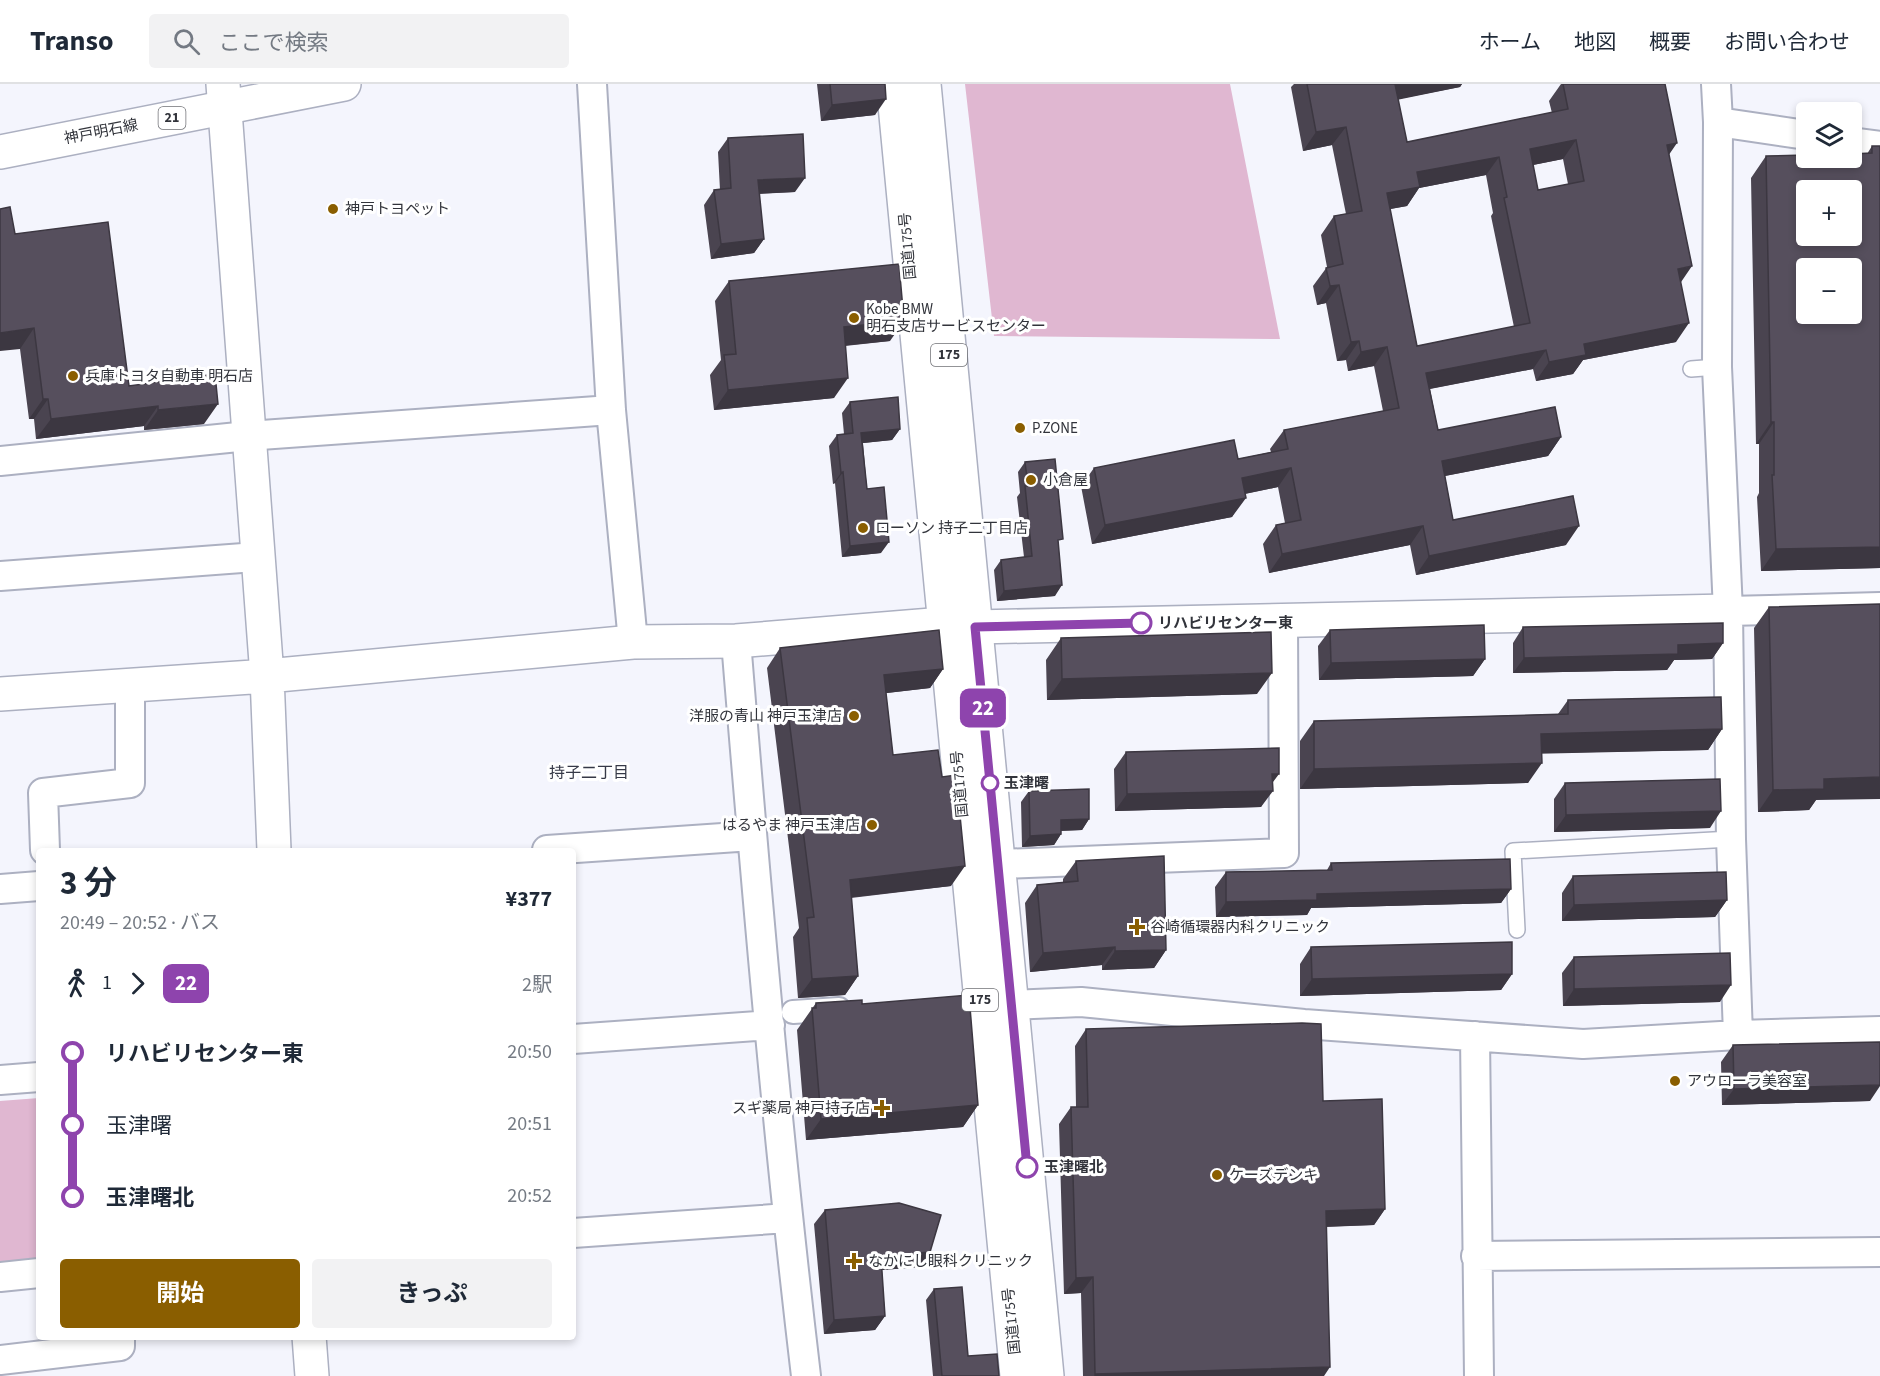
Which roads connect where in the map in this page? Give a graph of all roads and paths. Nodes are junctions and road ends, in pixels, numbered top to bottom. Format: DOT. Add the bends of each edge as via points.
graph roads {
  1 [pos="344,84"];
  2 [pos="592,84"];
  3 [pos="893,84"];
  4 [pos="924,84"];
  5 [pos="1716,84"];
  6 [pos="224,96"];
  7 [pos="1718,122"];
  8 [pos="1796,134"];
  9 [pos="1862,144"];
  10 [pos="1880,146"];
  11 [pos="0,152"];
  12 [pos="611,410"];
  13 [pos="248,436"];
  14 [pos="0,461"];
  15 [pos="257,557"];
  16 [pos="0,576"];
  17 [pos="1880,606"];
  18 [pos="1728,611"];
  19 [pos="1283,620"];
  20 [pos="960,625"];
  21 [pos="736,641"];
  22 [pos="633,642"];
  23 [pos="267,676"];
  24 [pos="130,685"];
  25 [pos="0,694"];
  26 [pos="752,836"];
  27 [pos="1731,839"];
  28 [pos="45,848"];
  29 [pos="273,848"];
  30 [pos="576,848"];
  31 [pos="983,865"];
  32 [pos="36,886"];
  33 [pos="0,889"];
  34 [pos="1516,930"];
  35 [pos="979,1004"];
  36 [pos="863,1008"];
  37 [pos="782,1019"];
  38 [pos="1880,1031"];
  39 [pos="1738,1035"];
  40 [pos="1475,1036"];
  41 [pos="576,1039"];
  42 [pos="36,1077"];
  43 [pos="0,1080"];
  44 [pos="788,1218"];
  45 [pos="576,1233"];
  46 [pos="1880,1252"];
  47 [pos="1476,1256"];
  48 [pos="36,1274"];
  49 [pos="0,1276"];
  50 [pos="120,1340"];
  51 [pos="309,1340"];
  52 [pos="0,1360"];
  53 [pos="312,1376"];
  54 [pos="806,1376"];
  55 [pos="1017,1376"];
  56 [pos="1047,1376"];
  57 [pos="1479,1376"];
  1 -- 6 [label="main road, 神戸明石線 / 21"];
  2 -- 12 [label="street"];
  3 -- 20 [label="main road, 国道175号 / 175"];
  4 -- 20 [label="main road, 国道175号 / 175"];
  5 -- 7 [label="street"];
  6 -- 11 [label="main road, 神戸明石線 / 21"];
  6 -- 13 [label="main road"];
  7 -- 8 [label="street"];
  7 -- 18 [label="street" via="1704,368"];
  9 -- 10 [label="street"];
  12 -- 13 [label="street"];
  12 -- 22 [label="street"];
  13 -- 14 [label="street"];
  13 -- 15 [label="main road"];
  15 -- 16 [label="street"];
  15 -- 23 [label="main road"];
  17 -- 18 [label="street"];
  18 -- 19 [label="main road"];
  18 -- 27 [label="street"];
  19 -- 20 [label="main road"];
  19 -- 31 [label="street" via="1284,853"];
  20 -- 21 [label="main road"];
  20 -- 31 [label="main road, 国道175号 / 175"];
  21 -- 22 [label="main road"];
  21 -- 26 [label="street"];
  22 -- 23 [label="main road"];
  23 -- 24 [label="main road"];
  23 -- 29 [label="main road"];
  24 -- 25 [label="main road"];
  24 -- 28 [label="street" via="130,783 43,793"];
  26 -- 30 [label="street"];
  26 -- 37 [label="street"];
  27 -- 34 [label="lane" via="1513,851"];
  27 -- 39 [label="street"];
  31 -- 35 [label="main road, 国道175号 / 175"];
  32 -- 33 [label="street"];
  35 -- 40 [label="street" via="1081,1002"];
  35 -- 55 [label="main road, 国道175号 / 175"];
  35 -- 56 [label="main road, 国道175号 / 175"];
  36 -- 37 [label="street"];
  37 -- 41 [label="street"];
  37 -- 44 [label="street"];
  38 -- 39 [label="street"];
  39 -- 40 [label="street" via="1583,1044"];
  40 -- 47 [label="street"];
  42 -- 43 [label="street"];
  44 -- 45 [label="street"];
  44 -- 54 [label="street"];
  46 -- 47 [label="street"];
  47 -- 57 [label="street"];
  48 -- 49 [label="street"];
  50 -- 52 [label="street" via="120,1346"];
  51 -- 53 [label="main road"];
}
